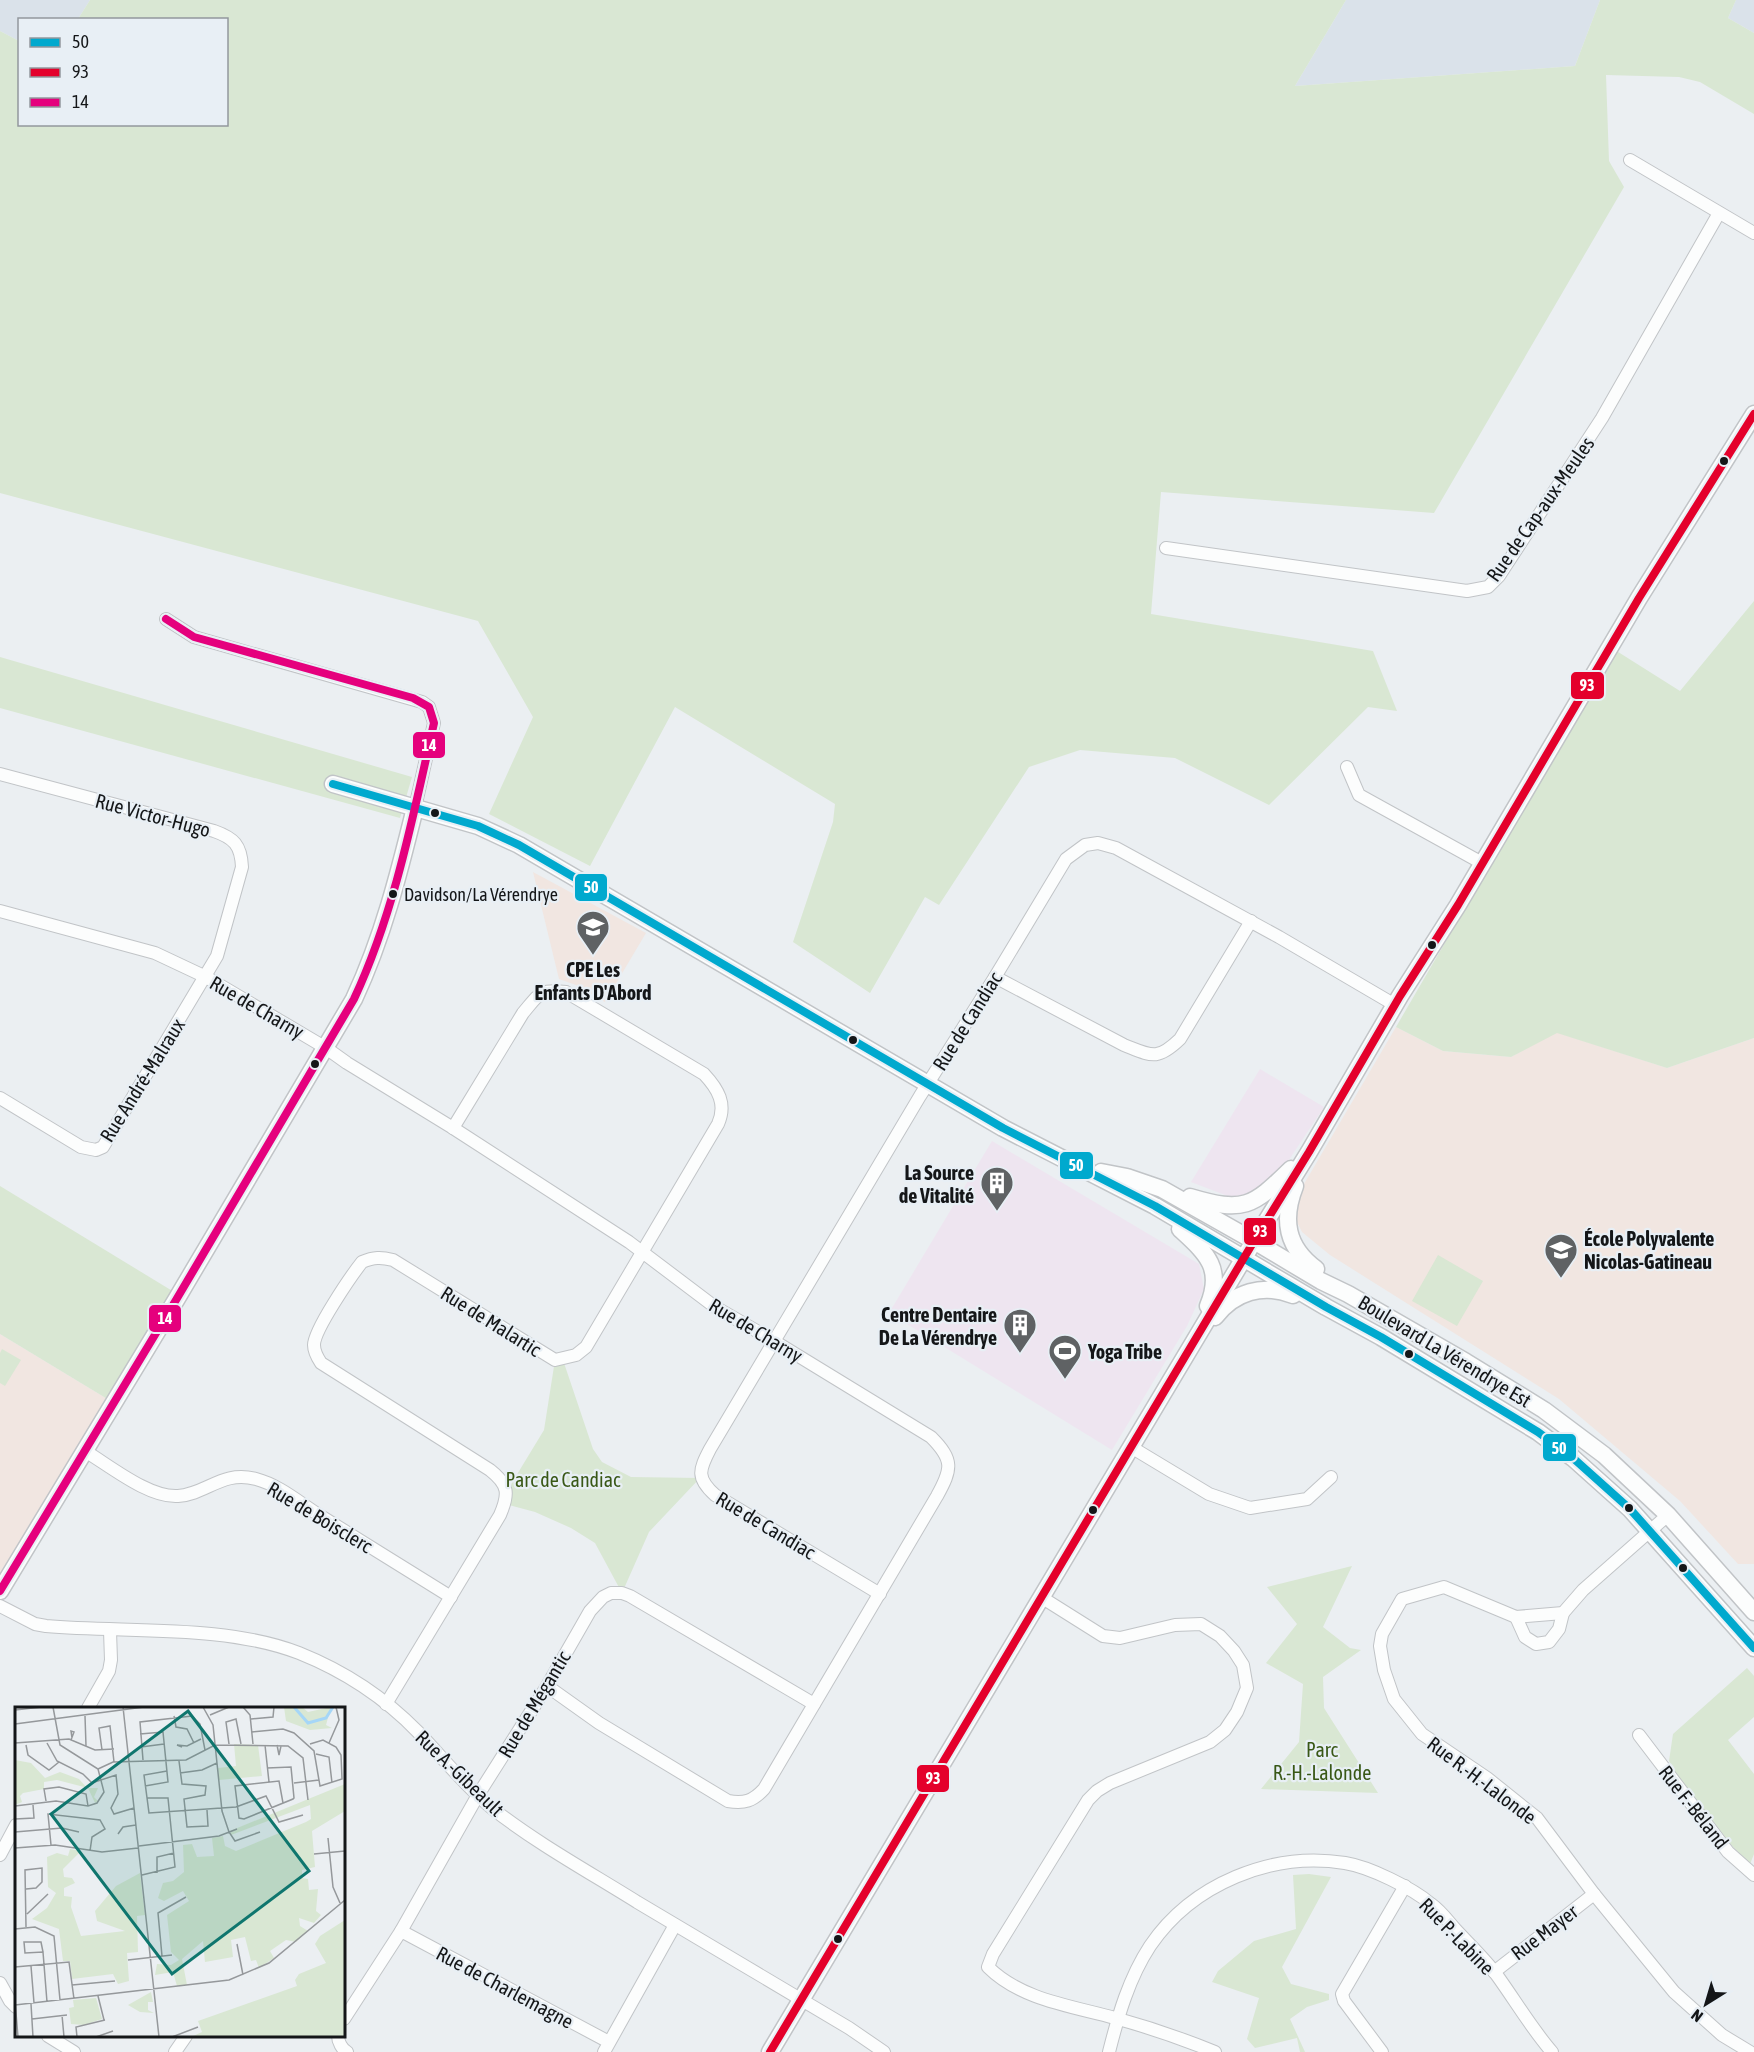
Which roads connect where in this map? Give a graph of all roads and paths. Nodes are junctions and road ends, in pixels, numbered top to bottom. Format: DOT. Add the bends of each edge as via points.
graph roads {
  1 [pos="1630,160"];
  2 [pos="1719,213"];
  3 [pos="1754,233"];
  4 [pos="1754,414"];
  5 [pos="1166,548"];
  6 [pos="166,619"];
  7 [pos="1347,767"];
  8 [pos="0,774"];
  9 [pos="333,784"];
  10 [pos="415,808"];
  11 [pos="1482,863"];
  12 [pos="0,911"];
  13 [pos="1251,921"];
  14 [pos="996,976"];
  15 [pos="206,977"];
  16 [pos="1395,1005"];
  17 [pos="326,1048"];
  18 [pos="927,1084"];
  19 [pos="0,1098"];
  20 [pos="453,1128"];
  21 [pos="1309,1152"];
  22 [pos="1083,1168"];
  23 [pos="1162,1189"];
  24 [pos="1155,1206"];
  25 [pos="1254,1240"];
  26 [pos="643,1252"];
  27 [pos="1244,1258"];
  28 [pos="1348,1294"];
  29 [pos="1326,1307"];
  30 [pos="774,1341"];
  31 [pos="1191,1346"];
  32 [pos="1131,1447"];
  33 [pos="85,1451"];
  34 [pos="1331,1477"];
  35 [pos="1668,1515"];
  36 [pos="1651,1532"];
  37 [pos="0,1591"];
  38 [pos="880,1594"];
  39 [pos="451,1597"];
  40 [pos="1041,1597"];
  41 [pos="0,1606"];
  42 [pos="1754,1612"];
  43 [pos="1563,1613"];
  44 [pos="1516,1617"];
  45 [pos="110,1631"];
  46 [pos="1754,1648"];
  47 [pos="547,1686"];
  48 [pos="386,1704"];
  49 [pos="814,1704"];
  50 [pos="89,1707"];
  51 [pos="1639,1735"];
  52 [pos="478,1795"];
  53 [pos="15,1827"];
  54 [pos="0,1855"];
  55 [pos="1754,1875"];
  56 [pos="1405,1886"];
  57 [pos="1594,1894"];
  58 [pos="675,1924"];
  59 [pos="401,1931"];
  60 [pos="1494,1972"];
  61 [pos="0,1983"];
  62 [pos="801,2000"];
  63 [pos="15,2006"];
  64 [pos="345,2017"];
  65 [pos="1118,2018"];
  66 [pos="50,2037"];
  67 [pos="185,2037"];
  68 [pos="338,2037"];
  69 [pos="607,2047"];
  70 [pos="74,2052"];
  71 [pos="175,2052"];
  72 [pos="347,2052"];
  73 [pos="770,2052"];
  74 [pos="884,2052"];
  75 [pos="1108,2052"];
  76 [pos="1215,2052"];
  77 [pos="1382,2052"];
  78 [pos="1552,2052"];
  79 [pos="1750,2052"];
  1 -- 2 [label="street"];
  2 -- 3 [label="street"];
  2 -- 5 [label="street, Rue de Cap-aux-Meules" via="1602,418 1488,587 1467,591"];
  4 -- 11 [label="main road" via="1639,598"];
  6 -- 10 [label="street" via="194,637 429,707 434,723"];
  7 -- 11 [label="street" via="1359,795"];
  8 -- 15 [label="street, Rue Victor-Hugo" via="214,831 233,841 239,847 242,867 217,956"];
  9 -- 10 [label="main road, Boulevard La Vérendrye Est"];
  10 -- 17 [label="main road" via="376,950"];
  10 -- 18 [label="main road, Boulevard La Vérendrye Est" via="478,826 519,845"];
  11 -- 16 [label="main road"];
  12 -- 15 [label="street, Rue de Charny" via="155,953"];
  13 -- 14 [label="street, Rue de Candiac" via="1116,848 1098,843 1085,845 1066,859"];
  13 -- 14 [label="street" via="1180,1039 1157,1055 1124,1045"];
  13 -- 16 [label="street, Rue de Candiac"];
  14 -- 18 [label="street, Rue de Candiac"];
  15 -- 17 [label="street, Rue de Charny"];
  15 -- 19 [label="street, Rue André-Malraux" via="104,1147 81,1148"];
  16 -- 21 [label="main road"];
  17 -- 20 [label="street, Rue de Charny"];
  17 -- 33 [label="main road"];
  18 -- 22 [label="main road, Boulevard La Vérendrye Est"];
  18 -- 30 [label="street, Rue de Candiac"];
  20 -- 26 [label="street, Rue de Charny"];
  20 -- 26 [label="street, Rue de Malartic" via="523,1013 545,991 566,992 705,1074 716,1087 722,1115"];
  21 -- 23 [label="main road" via="1267,1193 1246,1204 1220,1206"];
  21 -- 25 [label="main road"];
  21 -- 28 [label="main road" via="1290,1201 1290,1234 1308,1263"];
  22 -- 23 [label="main road, Boulevard La Vérendrye Est"];
  22 -- 24 [label="main road, Boulevard La Vérendrye Est"];
  23 -- 25 [label="main road, Boulevard La Vérendrye Est"];
  24 -- 27 [label="main road, Boulevard La Vérendrye Est"];
  24 -- 31 [label="main road" via="1207,1255 1214,1272 1212,1296"];
  25 -- 27 [label="main road"];
  25 -- 28 [label="main road, Boulevard La Vérendrye Est"];
  26 -- 30 [label="street, Rue de Charny" via="715,1307"];
  26 -- 39 [label="street, Rue de Malartic" via="586,1347 563,1360 555,1360 393,1260 381,1257 363,1262 319,1329 314,1345 316,1355 329,1370 490,1470 504,1484 507,1491 500,1515"];
  27 -- 29 [label="main road, Boulevard La Vérendrye Est"];
  27 -- 31 [label="main road"];
  28 -- 35 [label="main road, Boulevard La Vérendrye Est" via="1544,1410 1604,1455"];
  29 -- 31 [label="main road" via="1279,1289 1254,1291 1220,1310"];
  29 -- 36 [label="main road, Boulevard La Vérendrye Est" via="1538,1432 1595,1477"];
  30 -- 38 [label="street, Rue de Charny" via="931,1437 948,1456 946,1479"];
  30 -- 38 [label="street, Rue de Candiac" via="710,1449 700,1478 715,1495"];
  31 -- 32 [label="main road"];
  32 -- 34 [label="street" via="1209,1494 1250,1508 1307,1499"];
  32 -- 40 [label="main road"];
  33 -- 37 [label="main road"];
  33 -- 39 [label="street, Rue de Boisclerc" via="146,1488 165,1495 191,1494 230,1477 256,1479"];
  35 -- 36 [label="street"];
  35 -- 42 [label="main road, Boulevard La Vérendrye Est"];
  36 -- 43 [label="street" via="1583,1590"];
  36 -- 46 [label="main road, Boulevard La Vérendrye Est"];
  38 -- 49 [label="street, Rue de Charny"];
  39 -- 48 [label="street, Rue de Malartic"];
  40 -- 62 [label="main road"];
  40 -- 65 [label="street" via="1103,1636 1120,1638 1175,1625 1201,1624 1220,1636 1245,1670 1247,1688 1226,1730 1210,1742 1110,1783 1088,1800 988,1967 1014,1987"];
  41 -- 45 [label="street, Rue A.-Gibeault" via="46,1626"];
  43 -- 44 [label="street, Rue R.-H.-Lalonde"];
  43 -- 44 [label="street" via="1559,1629 1549,1642 1536,1644 1525,1636"];
  44 -- 57 [label="street, Rue R.-H.-Lalonde" via="1444,1587 1402,1599 1382,1634 1384,1670 1394,1699 1422,1734 1537,1818"];
  45 -- 48 [label="street, Rue A.-Gibeault" via="202,1634 274,1645 324,1665 368,1689"];
  45 -- 50 [label="street" via="109,1671"];
  47 -- 49 [label="street, Rue de Mégantic" via="596,1603 611,1593 622,1593"];
  47 -- 49 [label="street, Rue de Charny" via="599,1724 728,1801 739,1803 749,1802 764,1789"];
  47 -- 52 [label="street, Rue de Mégantic"];
  48 -- 52 [label="street, Rue A.-Gibeault"];
  51 -- 55 [label="street, Rue F.-Béland" via="1721,1844"];
  52 -- 58 [label="street, Rue A.-Gibeault" via="536,1839"];
  52 -- 59 [label="street, Rue de Mégantic"];
  53 -- 54 [label="street"];
  56 -- 60 [label="street, Rue P.-Labine" via="1432,1904"];
  56 -- 65 [label="street, Rue P.-Labine" via="1348,1863 1316,1860 1280,1863 1224,1881 1191,1902 1150,1946"];
  56 -- 77 [label="street" via="1342,1994"];
  57 -- 60 [label="street, Rue Mayer"];
  57 -- 79 [label="street, Rue R.-H.-Lalonde" via="1674,1992 1722,2035"];
  58 -- 62 [label="street, Rue A.-Gibeault"];
  58 -- 69 [label="street"];
  59 -- 64 [label="street, Rue de Mégantic"];
  59 -- 69 [label="street, Rue de Charlemagne"];
  60 -- 78 [label="street, Rue P.-Labine"];
  61 -- 63 [label="street"];
  62 -- 73 [label="main road"];
  62 -- 74 [label="street, Rue A.-Gibeault"];
  65 -- 75 [label="street, Rue P.-Labine"];
  65 -- 76 [label="street"];
  66 -- 70 [label="street"];
  67 -- 71 [label="street"];
  68 -- 72 [label="street"];
}
